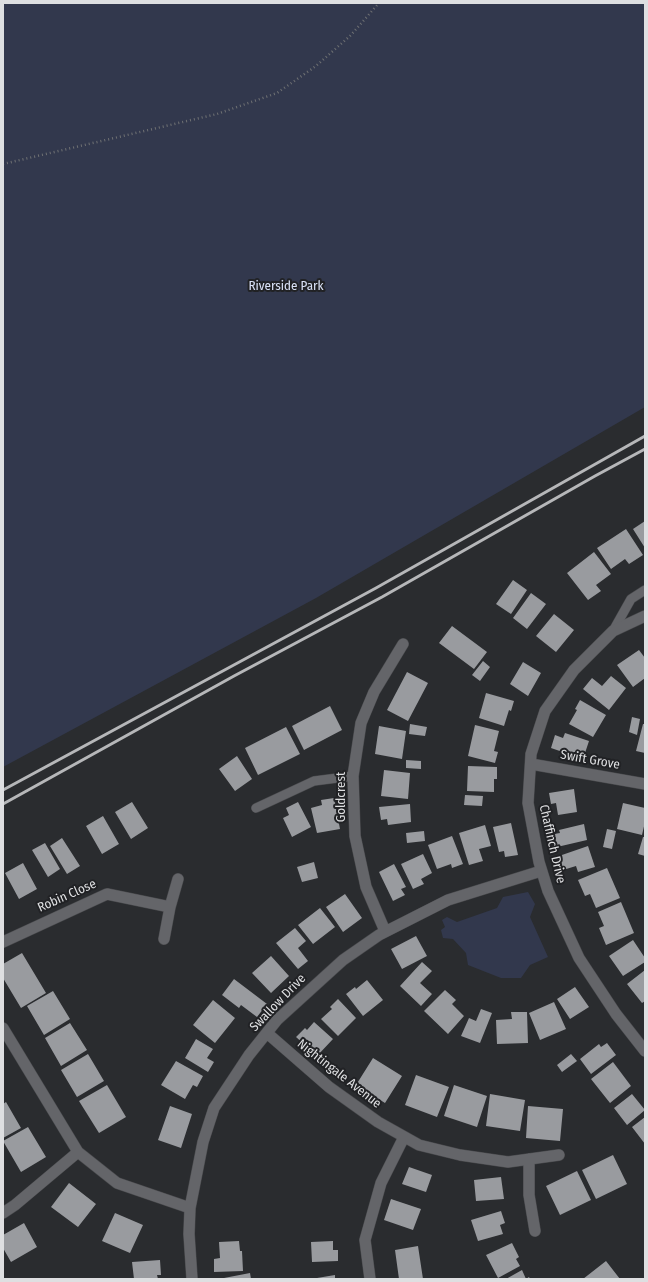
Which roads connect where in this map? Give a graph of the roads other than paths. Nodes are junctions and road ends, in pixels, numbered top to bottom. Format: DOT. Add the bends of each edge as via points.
graph roads {
  1 [pos="645,590"];
  2 [pos="645,616"];
  3 [pos="613,631"];
  4 [pos="403,644"];
  5 [pos="531,764"];
  6 [pos="353,776"];
  7 [pos="645,784"];
  8 [pos="256,808"];
  9 [pos="541,871"];
  10 [pos="178,879"];
  11 [pos="170,907"];
  12 [pos="385,932"];
  13 [pos="164,939"];
  14 [pos="3,942"];
  15 [pos="3,1028"];
  16 [pos="267,1033"];
  17 [pos="645,1051"];
  18 [pos="404,1137"];
  19 [pos="78,1152"];
  20 [pos="559,1155"];
  21 [pos="529,1159"];
  22 [pos="190,1208"];
  23 [pos="3,1213"];
  24 [pos="535,1231"];
  25 [pos="192,1279"];
  26 [pos="370,1279"];
  1 -- 3 [label="lane" via="631,599"];
  2 -- 3 [label="street, Chaffinch Drive"];
  3 -- 5 [label="street, Chaffinch Drive" via="574,670 545,710 531,754"];
  4 -- 6 [label="street, Goldcrest" via="374,692 361,723"];
  5 -- 7 [label="street, Swift Grove"];
  5 -- 9 [label="street, Chaffinch Drive" via="528,803"];
  6 -- 8 [label="lane" via="314,781"];
  6 -- 12 [label="street, Goldcrest" via="355,836 366,887"];
  9 -- 12 [label="street, Swallow Drive" via="448,900"];
  9 -- 17 [label="street, Chaffinch Drive" via="579,958 616,1014"];
  10 -- 11 [label="street"];
  11 -- 13 [label="street"];
  11 -- 14 [label="street, Robin Close" via="107,894"];
  12 -- 16 [label="street, Swallow Drive" via="343,960 288,1010"];
  15 -- 19 [label="street"];
  16 -- 18 [label="street, Nightingale Avenue" via="329,1087"];
  16 -- 22 [label="street, Swallow Drive" via="249,1055 214,1108 203,1142"];
  18 -- 21 [label="street, Nightingale Avenue" via="419,1145 460,1155 508,1162"];
  18 -- 26 [label="street" via="381,1183 365,1240"];
  19 -- 22 [label="street" via="117,1183"];
  19 -- 23 [label="street"];
  20 -- 21 [label="street, Nightingale Avenue"];
  21 -- 24 [label="street" via="529,1195"];
  22 -- 25 [label="street, Swallow Drive"];
}
